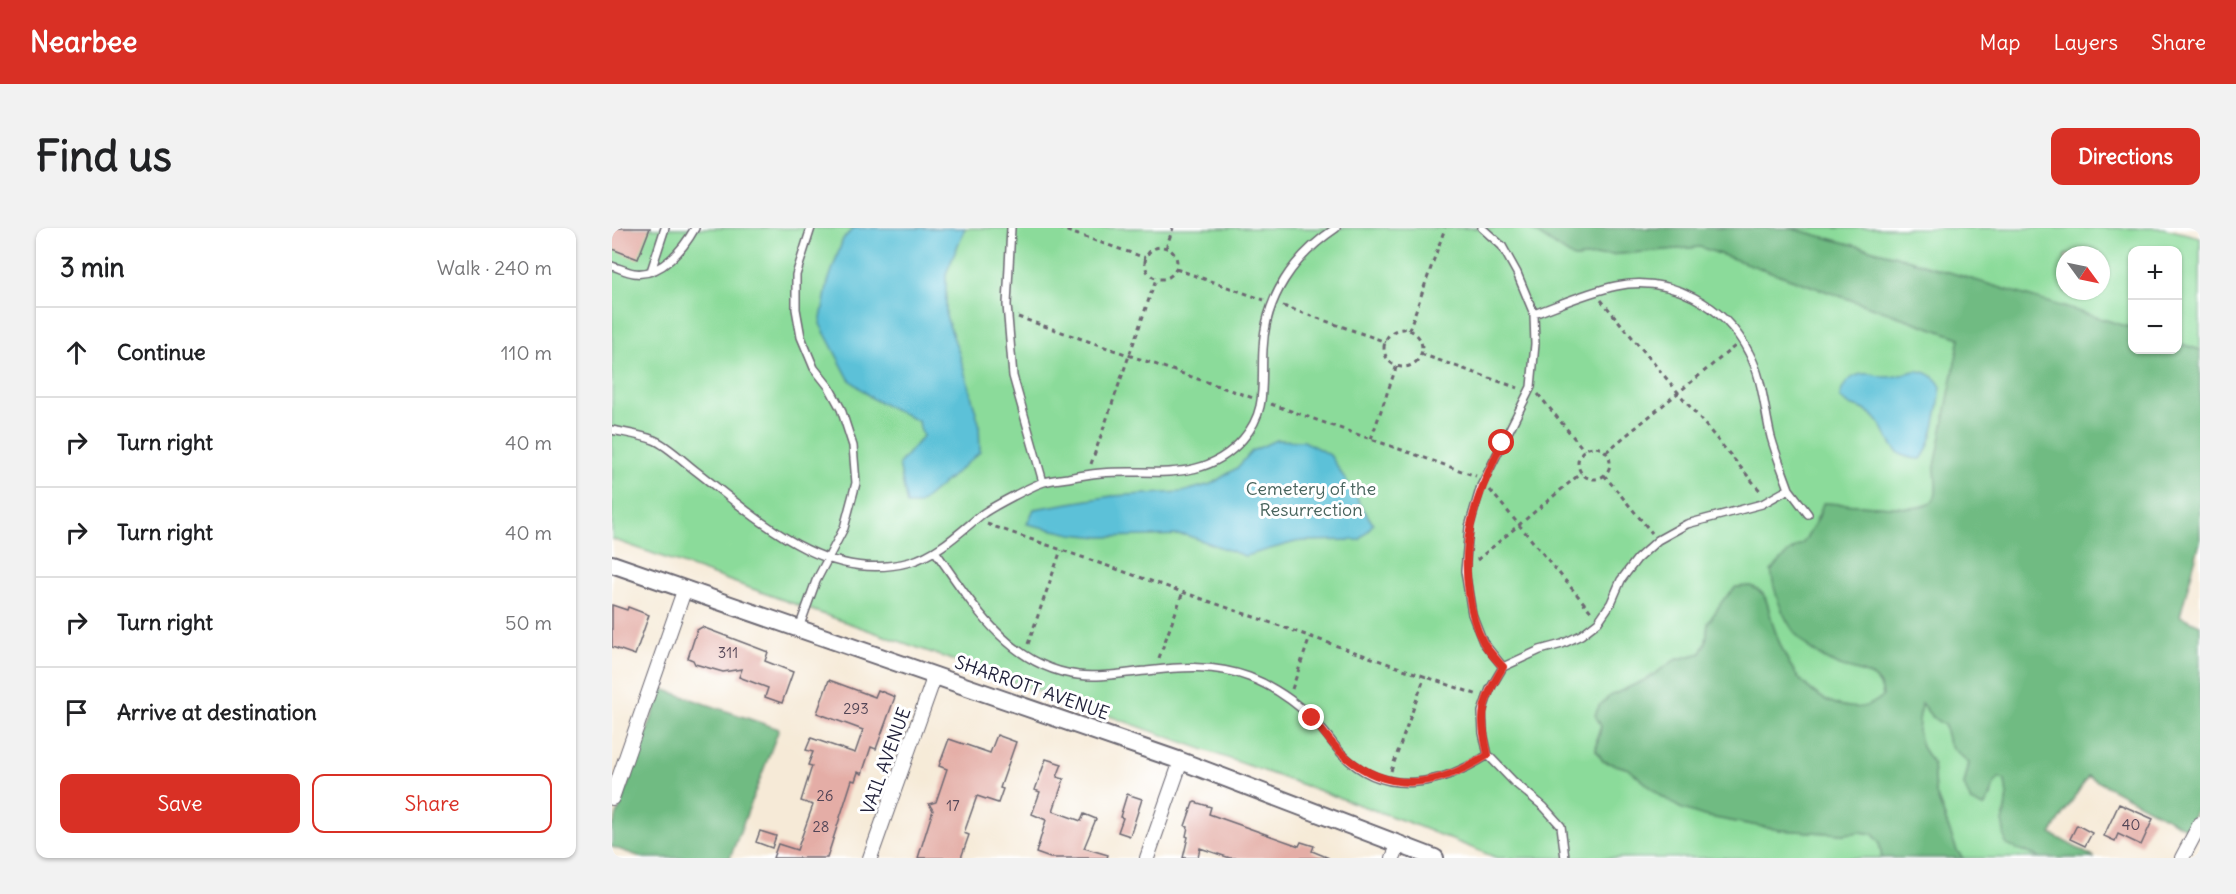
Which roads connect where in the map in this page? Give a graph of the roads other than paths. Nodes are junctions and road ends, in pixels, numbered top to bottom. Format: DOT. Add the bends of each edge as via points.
graph roads {
  1 [pos="665,228"];
  2 [pos="695,228"];
  3 [pos="811,228"];
  4 [pos="1011,228"];
  5 [pos="1336,228"];
  6 [pos="1482,228"];
  7 [pos="612,266"];
  8 [pos="651,271"];
  9 [pos="1534,314"];
  10 [pos="612,430"];
  11 [pos="1043,482"];
  12 [pos="1789,489"];
  13 [pos="1808,514"];
  14 [pos="935,551"];
  15 [pos="828,560"];
  16 [pos="612,564"];
  17 [pos="685,588"];
  18 [pos="800,628"];
  19 [pos="1503,667"];
  20 [pos="935,675"];
  21 [pos="1488,755"];
  22 [pos="1181,761"];
  23 [pos="612,798"];
  24 [pos="2200,824"];
  25 [pos="1396,851"];
  26 [pos="870,858"];
  27 [pos="1147,858"];
  28 [pos="1435,858"];
  29 [pos="1564,858"];
  30 [pos="2182,858"];
  1 -- 8 [label="lane"];
  2 -- 8 [label="lane" via="678,254"];
  3 -- 15 [label="lane" via="796,275 796,309 801,337 814,368 841,409 853,446 856,483 844,528"];
  4 -- 11 [label="lane" via="1007,305 1013,376"];
  5 -- 11 [label="lane" via="1300,258 1278,289 1264,329 1259,414 1235,447 1216,462 1192,471 1100,473"];
  6 -- 9 [label="lane" via="1502,246"];
  7 -- 8 [label="lane" via="640,274"];
  9 -- 12 [label="lane" via="1594,291 1647,283 1698,299 1723,316 1750,354"];
  9 -- 19 [label="lane" via="1535,364 1531,387 1481,486 1469,527 1465,571 1472,614 1483,642"];
  10 -- 15 [label="lane" via="656,440 780,536"];
  11 -- 14 [label="lane" via="982,514"];
  12 -- 13 [label="lane"];
  12 -- 19 [label="lane" via="1762,504 1687,524 1658,540 1636,559 1598,622 1562,644"];
  14 -- 15 [label="lane" via="911,562 884,566"];
  14 -- 21 [label="lane" via="980,616 1003,639 1057,672 1107,675 1189,666 1248,677 1292,701 1358,766 1400,783 1445,777"];
  15 -- 18 [label="lane" via="816,581"];
  16 -- 17 [label="street, SHARROTT AVENUE"];
  17 -- 18 [label="street, SHARROTT AVENUE"];
  17 -- 23 [label="street"];
  18 -- 20 [label="street, SHARROTT AVENUE"];
  19 -- 21 [label="lane" via="1482,712"];
  20 -- 22 [label="street, SHARROTT AVENUE"];
  20 -- 26 [label="street, VAIL AVENUE"];
  21 -- 29 [label="lane" via="1561,826"];
  22 -- 25 [label="street, SHARROTT AVENUE"];
  22 -- 27 [label="street"];
  24 -- 30 [label="street"];
  25 -- 28 [label="street, SHARROTT AVENUE"];
}
